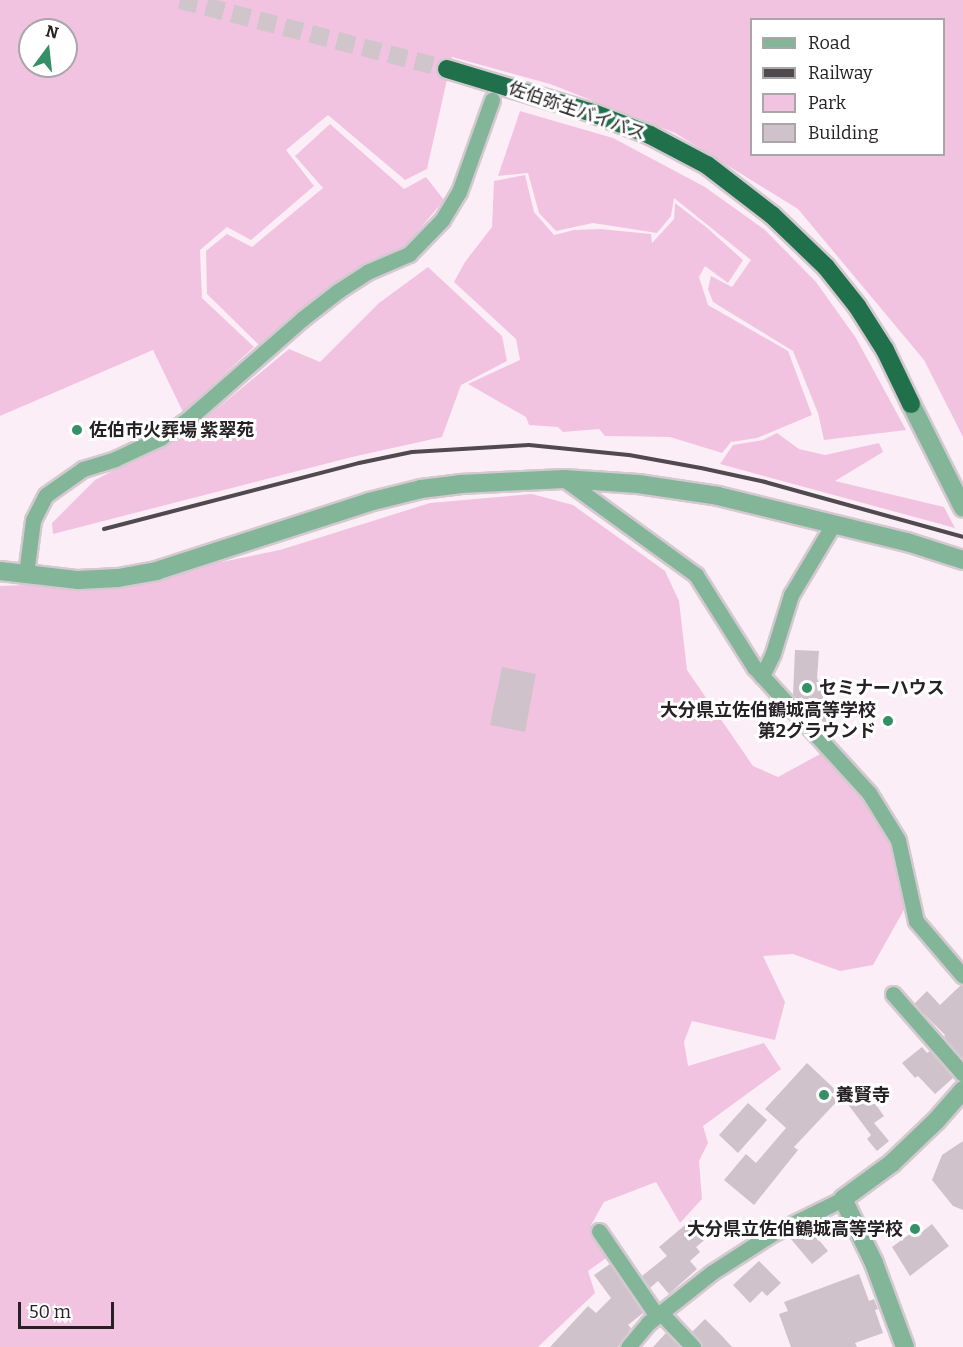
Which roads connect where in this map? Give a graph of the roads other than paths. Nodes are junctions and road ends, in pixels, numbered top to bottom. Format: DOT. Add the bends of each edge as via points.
graph roads {
  1 [pos="447,69"];
  2 [pos="492,100"];
  3 [pos="911,404"];
  4 [pos="564,479"];
  5 [pos="963,508"];
  6 [pos="834,523"];
  7 [pos="963,560"];
  8 [pos="0,571"];
  9 [pos="26,574"];
  10 [pos="762,676"];
  11 [pos="963,975"];
  12 [pos="893,994"];
  13 [pos="963,1074"];
  14 [pos="963,1090"];
  15 [pos="843,1199"];
  16 [pos="599,1231"];
  17 [pos="659,1314"];
  18 [pos="628,1347"];
  19 [pos="693,1347"];
  20 [pos="905,1347"];
  1 -- 3 [label="highway, 佐伯弥生バイパス" via="593,113 650,135 707,165 772,214 826,267 885,350"];
  2 -- 9 [label="street" via="459,192 442,220 409,254 367,272 338,291 187,420 160,438 83,469 46,495 33,520"];
  3 -- 5 [label="street"];
  4 -- 6 [label="street" via="638,484 718,496"];
  4 -- 9 [label="street" via="421,489 156,571 118,578 78,580"];
  4 -- 10 [label="street" via="591,505 696,575"];
  6 -- 7 [label="street"];
  6 -- 10 [label="street" via="791,595"];
  8 -- 9 [label="street"];
  10 -- 11 [label="street" via="869,793 898,840 916,921"];
  12 -- 13 [label="street"];
  14 -- 15 [label="street" via="892,1163"];
  15 -- 17 [label="street" via="770,1235 711,1273"];
  15 -- 20 [label="street"];
  16 -- 17 [label="street"];
  17 -- 18 [label="street"];
  17 -- 19 [label="street"];
}
